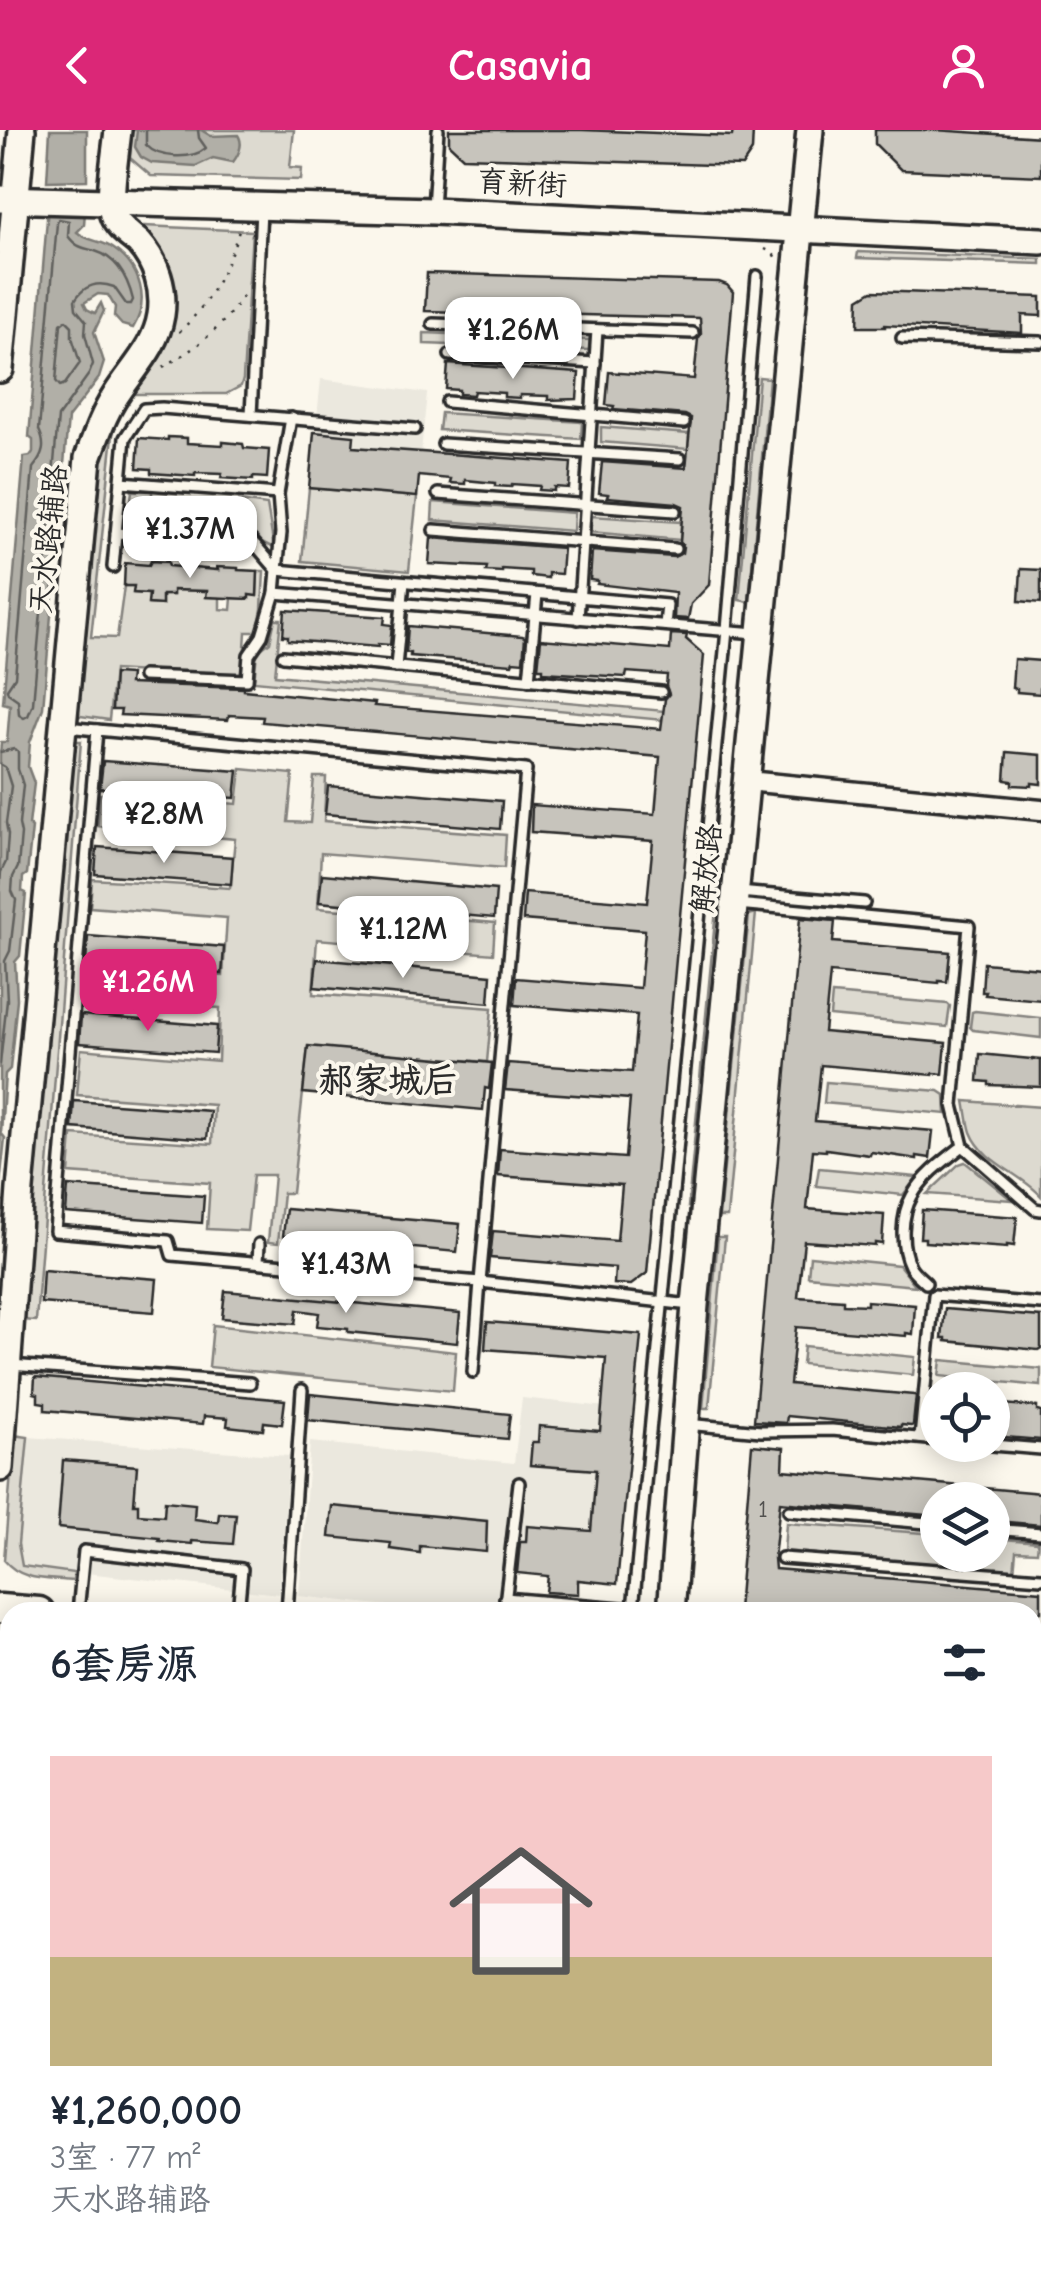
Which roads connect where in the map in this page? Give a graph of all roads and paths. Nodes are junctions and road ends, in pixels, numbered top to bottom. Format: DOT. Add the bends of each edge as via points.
graph roads {
  1 [pos="22,130"];
  2 [pos="118,130"];
  3 [pos="438,130"];
  4 [pos="810,130"];
  5 [pos="17,199"];
  6 [pos="112,202"];
  7 [pos="433,210"];
  8 [pos="261,217"];
  9 [pos="800,230"];
  10 [pos="1041,240"];
  11 [pos="756,243"];
  12 [pos="258,266"];
  13 [pos="780,266"];
  14 [pos="757,276"];
  15 [pos="432,324"];
  16 [pos="596,330"];
  17 [pos="694,332"];
  18 [pos="175,336"];
  19 [pos="902,338"];
  20 [pos="1041,342"];
  21 [pos="450,355"];
  22 [pos="594,363"];
  23 [pos="0,369"];
  24 [pos="158,370"];
  25 [pos="447,402"];
  26 [pos="592,413"];
  27 [pos="252,415"];
  28 [pos="291,418"];
  29 [pos="684,423"];
  30 [pos="414,428"];
  31 [pos="444,444"];
  32 [pos="589,454"];
  33 [pos="680,459"];
  34 [pos="121,482"];
  35 [pos="278,494"];
  36 [pos="438,494"];
  37 [pos="586,504"];
  38 [pos="676,511"];
  39 [pos="434,530"];
  40 [pos="116,533"];
  41 [pos="583,541"];
  42 [pos="675,550"];
  43 [pos="113,567"];
  44 [pos="277,570"];
  45 [pos="404,582"];
  46 [pos="276,593"];
  47 [pos="537,594"];
  48 [pos="578,598"];
  49 [pos="402,604"];
  50 [pos="535,615"];
  51 [pos="578,619"];
  52 [pos="664,625"];
  53 [pos="726,630"];
  54 [pos="762,634"];
  55 [pos="284,656"];
  56 [pos="396,667"];
  57 [pos="143,676"];
  58 [pos="529,680"];
  59 [pos="661,692"];
  60 [pos="63,727"];
  61 [pos="98,730"];
  62 [pos="302,750"];
  63 [pos="301,762"];
  64 [pos="747,781"];
  65 [pos="1041,810"];
  66 [pos="735,898"];
  67 [pos="864,903"];
  68 [pos="963,1146"];
  69 [pos="1041,1210"];
  70 [pos="260,1244"];
  71 [pos="258,1262"];
  72 [pos="480,1282"];
  73 [pos="926,1283"];
  74 [pos="662,1302"];
  75 [pos="1041,1304"];
  76 [pos="695,1306"];
  77 [pos="8,1364"];
  78 [pos="472,1372"];
  79 [pos="927,1372"];
  80 [pos="250,1383"];
  81 [pos="302,1390"];
  82 [pos="686,1424"];
  83 [pos="920,1438"];
  84 [pos="1010,1446"];
  85 [pos="1041,1449"];
  86 [pos="0,1468"];
  87 [pos="519,1483"];
  88 [pos="790,1511"];
  89 [pos="920,1522"];
  90 [pos="1010,1530"];
  91 [pos="1041,1533"];
  92 [pos="782,1558"];
  93 [pos="1041,1578"];
  94 [pos="506,1598"];
  95 [pos="79,1602"];
  96 [pos="239,1602"];
  97 [pos="287,1602"];
  98 [pos="505,1602"];
  99 [pos="552,1602"];
  100 [pos="634,1602"];
  101 [pos="671,1602"];
  1 -- 5 [label="street"];
  2 -- 6 [label="street"];
  3 -- 7 [label="lane"];
  4 -- 9 [label="street, 解放路"];
  5 -- 6 [label="street, 育新街"];
  5 -- 23 [label="street"];
  6 -- 8 [label="street, 育新街"];
  6 -- 60 [label="street, 天水路辅路" via="117,222 156,269 161,315 154,339 101,421 88,458"];
  7 -- 8 [label="street, 育新街"];
  7 -- 9 [label="street, 育新街"];
  8 -- 12 [label="lane"];
  8 -- 18 [label="path" via="241,227 215,288"];
  9 -- 10 [label="street, 育新街"];
  9 -- 54 [label="street, 解放路"];
  11 -- 13 [label="path"];
  12 -- 24 [label="path" via="210,338"];
  12 -- 27 [label="lane"];
  14 -- 53 [label="lane"];
  15 -- 16 [label="lane"];
  16 -- 17 [label="lane"];
  16 -- 22 [label="lane"];
  19 -- 20 [label="lane"];
  21 -- 22 [label="lane"];
  22 -- 26 [label="lane"];
  25 -- 26 [label="lane"];
  26 -- 29 [label="lane"];
  26 -- 32 [label="lane"];
  27 -- 28 [label="lane"];
  27 -- 34 [label="lane" via="144,409 124,438"];
  28 -- 30 [label="lane"];
  28 -- 35 [label="lane"];
  31 -- 32 [label="lane"];
  32 -- 33 [label="lane"];
  32 -- 37 [label="lane"];
  34 -- 35 [label="lane"];
  34 -- 40 [label="lane"];
  35 -- 44 [label="lane"];
  36 -- 37 [label="lane"];
  37 -- 38 [label="lane"];
  37 -- 41 [label="lane"];
  39 -- 41 [label="lane"];
  40 -- 43 [label="lane"];
  40 -- 44 [label="lane" via="252,541"];
  41 -- 42 [label="lane"];
  41 -- 48 [label="lane"];
  44 -- 45 [label="lane"];
  44 -- 46 [label="lane"];
  45 -- 47 [label="lane"];
  45 -- 49 [label="lane"];
  46 -- 49 [label="lane"];
  46 -- 57 [label="lane" via="250,655 247,680"];
  47 -- 48 [label="lane"];
  47 -- 50 [label="lane"];
  48 -- 51 [label="lane"];
  48 -- 52 [label="lane" via="667,605"];
  49 -- 50 [label="lane"];
  49 -- 56 [label="lane"];
  50 -- 51 [label="lane"];
  50 -- 58 [label="lane"];
  51 -- 52 [label="lane"];
  52 -- 53 [label="lane"];
  53 -- 54 [label="lane"];
  53 -- 74 [label="lane"];
  54 -- 64 [label="street, 解放路"];
  55 -- 56 [label="lane"];
  56 -- 58 [label="lane"];
  58 -- 59 [label="lane"];
  60 -- 61 [label="lane"];
  60 -- 77 [label="street, 天水路辅路"];
  61 -- 62 [label="lane"];
  61 -- 71 [label="lane" via="55,1231 168,1242 172,1255"];
  62 -- 63 [label="lane"];
  62 -- 72 [label="lane" via="526,770"];
  64 -- 65 [label="street"];
  64 -- 66 [label="street, 解放路"];
  66 -- 67 [label="lane"];
  66 -- 68 [label="lane" via="970,926 953,1105"];
  66 -- 76 [label="street, 解放路"];
  68 -- 69 [label="lane"];
  68 -- 73 [label="lane" via="926,1178 904,1219 910,1268"];
  70 -- 71 [label="lane"];
  71 -- 72 [label="lane"];
  72 -- 74 [label="lane"];
  72 -- 78 [label="lane"];
  74 -- 76 [label="lane"];
  74 -- 100 [label="lane"];
  75 -- 79 [label="lane" via="934,1296"];
  76 -- 82 [label="street, 解放路"];
  77 -- 80 [label="lane"];
  77 -- 86 [label="street, 天水路辅路"];
  81 -- 97 [label="lane"];
  82 -- 83 [label="lane"];
  82 -- 101 [label="street, 解放路"];
  84 -- 85 [label="lane"];
  87 -- 94 [label="lane"];
  88 -- 89 [label="lane"];
  90 -- 91 [label="lane"];
  92 -- 93 [label="lane"];
  94 -- 98 [label="lane"];
  94 -- 99 [label="lane"];
  95 -- 96 [label="lane" via="84,1551 242,1569"];
}
